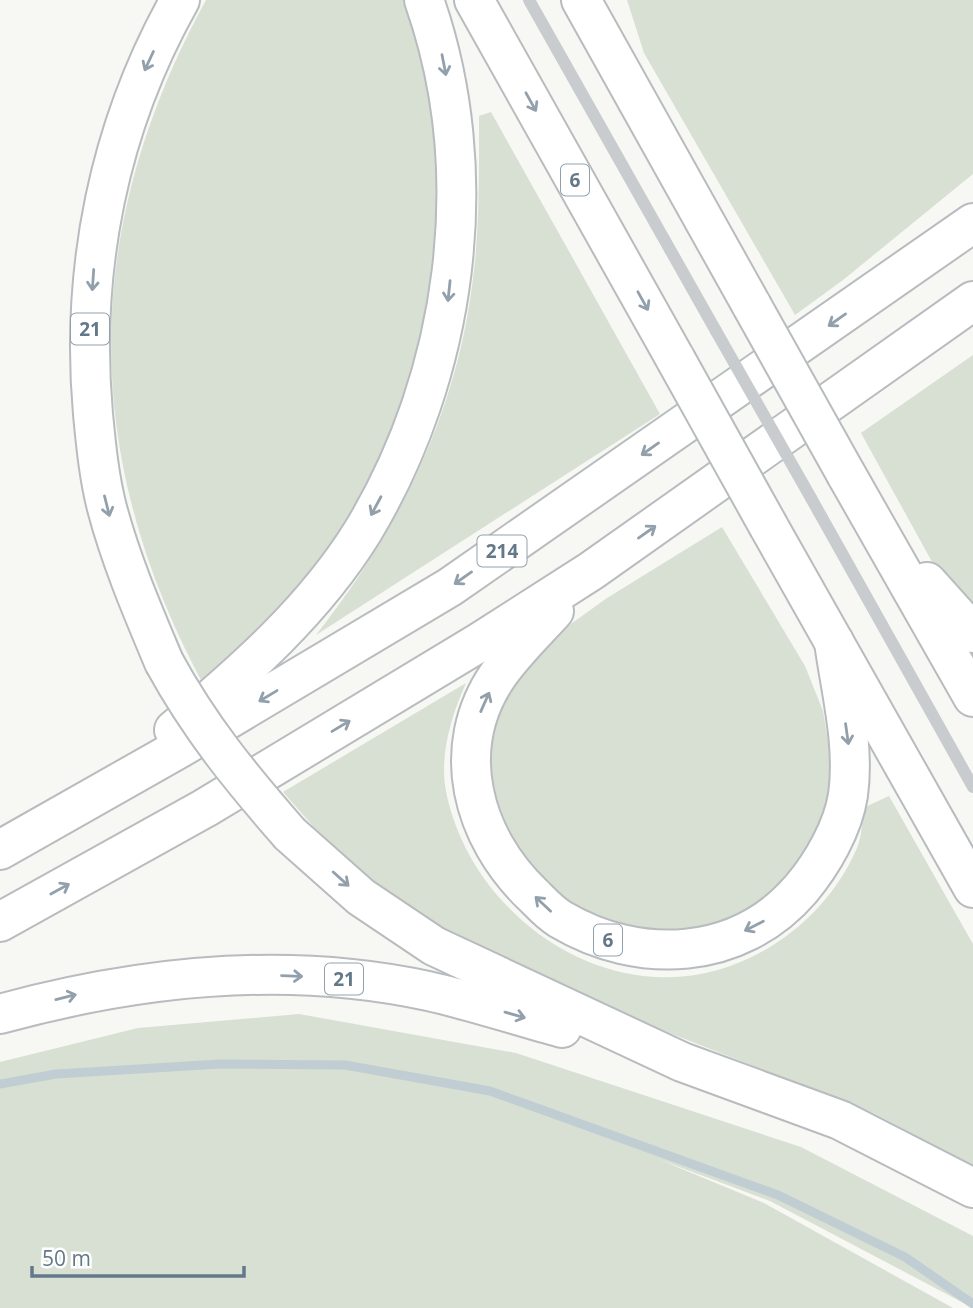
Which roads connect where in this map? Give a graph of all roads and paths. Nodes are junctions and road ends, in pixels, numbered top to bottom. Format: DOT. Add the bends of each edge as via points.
graph roads {
  1 [pos="180,0"];
  2 [pos="424,0"];
  3 [pos="474,0"];
  4 [pos="529,0"];
  5 [pos="581,0"];
  6 [pos="611,0"];
  7 [pos="653,128"];
  8 [pos="973,196"];
  9 [pos="973,223"];
  10 [pos="894,281"];
  11 [pos="973,301"];
  12 [pos="973,312"];
  13 [pos="936,328"];
  14 [pos="846,474"];
  15 [pos="591,571"];
  16 [pos="973,633"];
  17 [pos="834,642"];
  18 [pos="973,697"];
  19 [pos="973,787"];
  20 [pos="94,796"];
  21 [pos="0,850"];
  22 [pos="973,888"];
  23 [pos="0,922"];
  24 [pos="0,1014"];
  25 [pos="682,1062"];
  26 [pos="973,1188"];
  1 -- 25 [label="highway, 21, one-way, bridge" via="137,86 118,141 94,259 90,321 91,386 107,507 132,586 164,662 192,713 225,758 290,834 361,897 434,946"];
  2 -- 20 [label="highway, one-way" via="443,57 454,122 457,187 446,315 427,388 400,462 362,532 316,595 225,688"];
  3 -- 17 [label="highway, 6, one-way, bridge"];
  4 -- 19 [label="lane, 6, bridge"];
  5 -- 7 [label="highway"];
  6 -- 7 [label="highway"];
  7 -- 14 [label="highway, bridge"];
  8 -- 10 [label="highway"];
  9 -- 10 [label="highway, 214"];
  10 -- 20 [label="highway, 214, one-way" via="450,587"];
  11 -- 13 [label="highway"];
  12 -- 13 [label="highway"];
  15 -- 13 [label="highway, one-way"];
  14 -- 16 [label="highway" via="924,578"];
  14 -- 18 [label="highway"];
  17 -- 15 [label="highway, 6, one-way" via="850,758 848,798 817,870 791,901 734,937 695,949 657,951 625,945 557,918 513,877 484,831 471,789 473,741 497,676"];
  23 -- 15 [label="highway, one-way" via="205,808"];
  17 -- 22 [label="highway, 6"];
  20 -- 21 [label="highway, 214"];
  24 -- 25 [label="highway, 21, one-way" via="143,982 229,975 358,980 428,991"];
  25 -- 26 [label="highway, 21" via="840,1121"];
}
